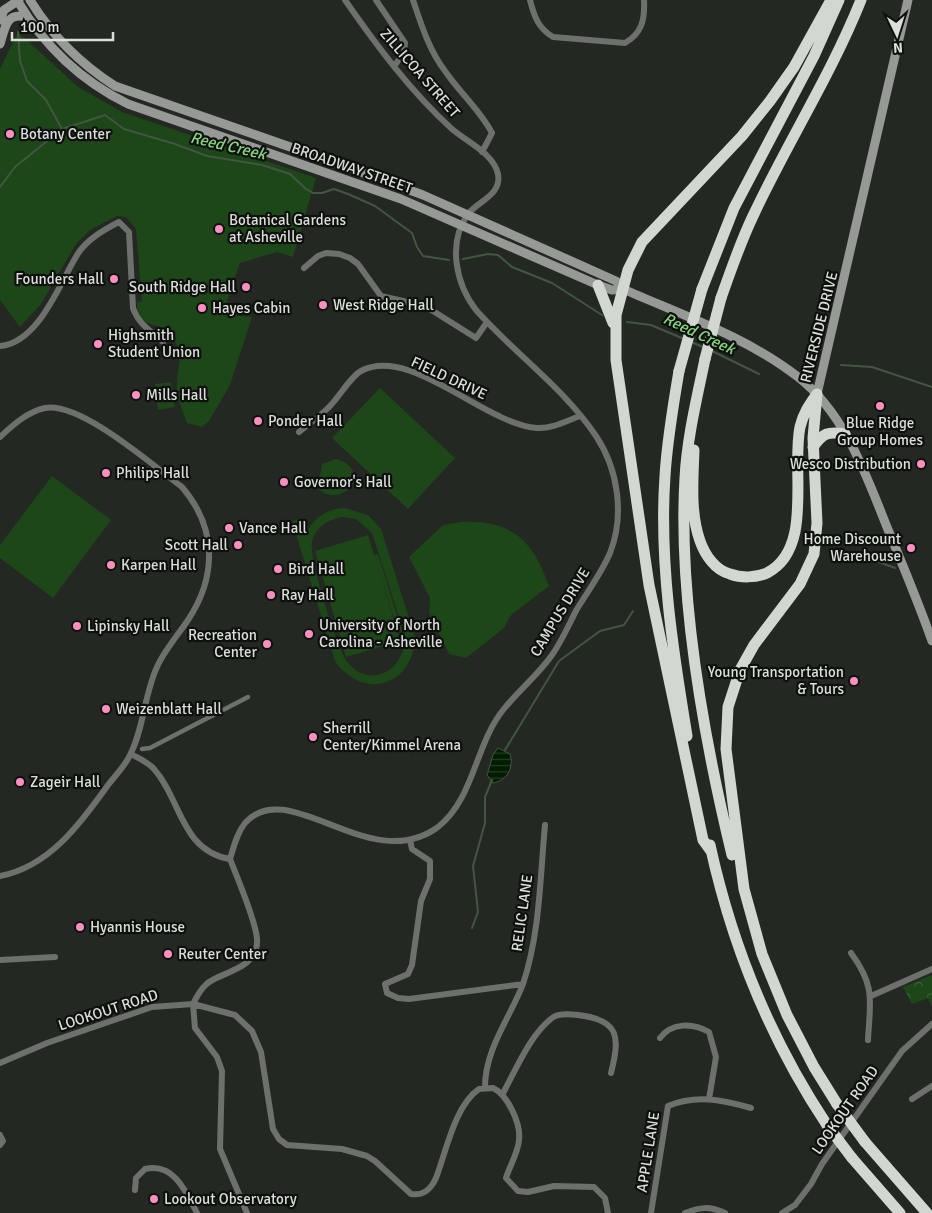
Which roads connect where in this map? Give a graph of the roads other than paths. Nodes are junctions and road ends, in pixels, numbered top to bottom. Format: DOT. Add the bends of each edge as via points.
graph roads {
  1 [pos="18,0"];
  2 [pos="30,0"];
  3 [pos="346,0"];
  4 [pos="376,0"];
  5 [pos="413,0"];
  6 [pos="530,0"];
  7 [pos="644,0"];
  8 [pos="831,0"];
  9 [pos="839,0"];
  10 [pos="861,0"];
  11 [pos="908,0"];
  12 [pos="26,16"];
  13 [pos="0,20"];
  14 [pos="0,44"];
  15 [pos="395,65"];
  16 [pos="482,152"];
  17 [pos="468,215"];
  18 [pos="462,224"];
  19 [pos="304,268"];
  20 [pos="598,285"];
  21 [pos="622,289"];
  22 [pos="486,322"];
  23 [pos="614,327"];
  24 [pos="163,342"];
  25 [pos="0,346"];
  26 [pos="817,394"];
  27 [pos="580,416"];
  28 [pos="694,418"];
  29 [pos="299,432"];
  30 [pos="845,434"];
  31 [pos="0,437"];
  32 [pos="813,447"];
  33 [pos="932,641"];
  34 [pos="248,696"];
  35 [pos="142,749"];
  36 [pos="130,754"];
  37 [pos="544,825"];
  38 [pos="410,840"];
  39 [pos="711,851"];
  40 [pos="230,859"];
  41 [pos="0,876"];
  42 [pos="744,889"];
  43 [pos="851,953"];
  44 [pos="55,957"];
  45 [pos="0,960"];
  46 [pos="932,969"];
  47 [pos="522,984"];
  48 [pos="870,996"];
  49 [pos="193,1004"];
  50 [pos="932,1024"];
  51 [pos="660,1038"];
  52 [pos="868,1040"];
  53 [pos="0,1063"];
  54 [pos="611,1073"];
  55 [pos="932,1086"];
  56 [pos="486,1087"];
  57 [pos="502,1095"];
  58 [pos="709,1099"];
  59 [pos="912,1099"];
  60 [pos="751,1108"];
  61 [pos="0,1135"];
  62 [pos="0,1145"];
  63 [pos="135,1190"];
  64 [pos="197,1213"];
  65 [pos="247,1213"];
  66 [pos="608,1213"];
  67 [pos="651,1213"];
  68 [pos="685,1213"];
  69 [pos="726,1213"];
  70 [pos="782,1213"];
  71 [pos="900,1213"];
  72 [pos="927,1213"];
  1 -- 12 [label="main road, BROADWAY STREET"];
  1 -- 13 [label="main road" via="4,10"];
  2 -- 17 [label="main road, BROADWAY STREET" via="58,39 89,68 115,86 342,165"];
  3 -- 15 [label="street, ZILLICOA STREET"];
  4 -- 15 [label="street" via="405,43 404,53"];
  5 -- 16 [label="street" via="424,33 444,70 484,118 492,134"];
  6 -- 7 [label="street" via="538,22 553,37 624,43 634,38 643,24"];
  8 -- 21 [label="highway" via="794,67 770,101 742,136 642,242"];
  9 -- 39 [label="highway, bridge" via="814,56 734,208 702,289 679,371 670,420 665,476 669,599 681,700"];
  10 -- 28 [label="highway, bridge" via="737,251 710,334"];
  11 -- 26 [label="main road, RIVERSIDE DRIVE"];
  12 -- 14 [label="main road" via="15,15 6,22"];
  12 -- 18 [label="main road, BROADWAY STREET" via="50,47 77,73 111,96 393,196"];
  15 -- 16 [label="street, ZILLICOA STREET" via="432,110"];
  16 -- 17 [label="street, ZILLICOA STREET" via="496,169 498,185"];
  17 -- 18 [label="street, ZILLICOA STREET"];
  17 -- 21 [label="main road, BROADWAY STREET" via="616,281"];
  18 -- 20 [label="main road, BROADWAY STREET"];
  18 -- 22 [label="street, CAMPUS DRIVE" via="456,260 458,276 467,298"];
  19 -- 22 [label="street" via="318,256 339,254 358,264 381,296 389,300 425,306 476,338"];
  20 -- 21 [label="main road, BROADWAY STREET" via="612,290"];
  20 -- 23 [label="highway"];
  21 -- 23 [label="highway"];
  21 -- 26 [label="main road, BROADWAY STREET" via="766,355"];
  22 -- 27 [label="street, CAMPUS DRIVE"];
  23 -- 39 [label="highway" via="616,360 651,594 703,840"];
  24 -- 25 [label="street" via="144,327 133,308 129,232 119,222 102,231 80,251 44,315 14,342"];
  26 -- 28 [label="highway" via="807,407 800,429 796,528 792,547 776,567 756,576 727,574 713,563 701,544 696,530 694,503"];
  26 -- 30 [label="main road, RIVERSIDE DRIVE"];
  26 -- 32 [label="highway"];
  27 -- 29 [label="street, FIELD DRIVE" via="550,427 535,428 516,423 410,370 390,366 359,372 327,409"];
  27 -- 38 [label="street, CAMPUS DRIVE" via="596,436 616,482 617,519 610,553 552,655 501,712 454,810 436,828"];
  28 -- 42 [label="highway" via="684,478 688,596 707,736 736,871"];
  30 -- 32 [label="highway" via="826,432"];
  30 -- 33 [label="main road, RIVERSIDE DRIVE" via="886,525"];
  31 -- 36 [label="street" via="35,412 54,407 66,409 95,424 182,487 200,512 210,556 205,589 157,667"];
  32 -- 42 [label="highway" via="817,533 809,569 754,645 740,670 728,707 728,778"];
  34 -- 35 [label="street" via="150,748"];
  36 -- 40 [label="street" via="152,767 165,784 183,822 198,843 215,856"];
  36 -- 41 [label="street" via="64,841 33,864"];
  37 -- 47 [label="street, RELIC LANE" via="536,931"];
  38 -- 40 [label="street, CAMPUS DRIVE" via="379,841 283,808 263,812 246,822 238,834"];
  38 -- 47 [label="street" via="412,848 430,862 430,879 421,901 412,965 408,974 385,984 387,993 409,999"];
  39 -- 71 [label="highway, bridge" via="732,930 755,993 792,1067 852,1158"];
  40 -- 49 [label="street" via="253,924 256,947 252,959 204,985"];
  42 -- 72 [label="highway, bridge" via="774,985 810,1059 865,1142"];
  43 -- 48 [label="street" via="866,976"];
  44 -- 45 [label="street"];
  46 -- 48 [label="street"];
  47 -- 56 [label="street, RELIC LANE" via="490,1055 485,1071"];
  48 -- 52 [label="street"];
  49 -- 53 [label="street, LOOKOUT ROAD" via="152,1007 47,1043"];
  49 -- 56 [label="street, LOOKOUT ROAD" via="235,1015 252,1031 261,1052 270,1118 279,1139 292,1146 342,1149 367,1156 411,1194 423,1194 432,1186 463,1106 473,1093"];
  49 -- 65 [label="street" via="196,1028 221,1064 220,1149"];
  50 -- 70 [label="street, LOOKOUT ROAD" via="902,1051 811,1184 795,1205"];
  51 -- 58 [label="street" via="666,1030 679,1026 698,1026 709,1032 716,1057"];
  54 -- 57 [label="street" via="617,1045 613,1030 607,1023 570,1014 554,1016 540,1029"];
  55 -- 59 [label="street"];
  56 -- 57 [label="street"];
  57 -- 66 [label="street" via="516,1121 520,1138 506,1178 510,1184 518,1191 528,1192 554,1186 594,1187 605,1198"];
  58 -- 60 [label="street" via="727,1100"];
  58 -- 67 [label="street, APPLE LANE" via="668,1106"];
  61 -- 62 [label="street" via="4,1141"];
  63 -- 64 [label="street" via="136,1178 145,1169 164,1169 175,1177"];
  68 -- 69 [label="street" via="712,1207"];
}
